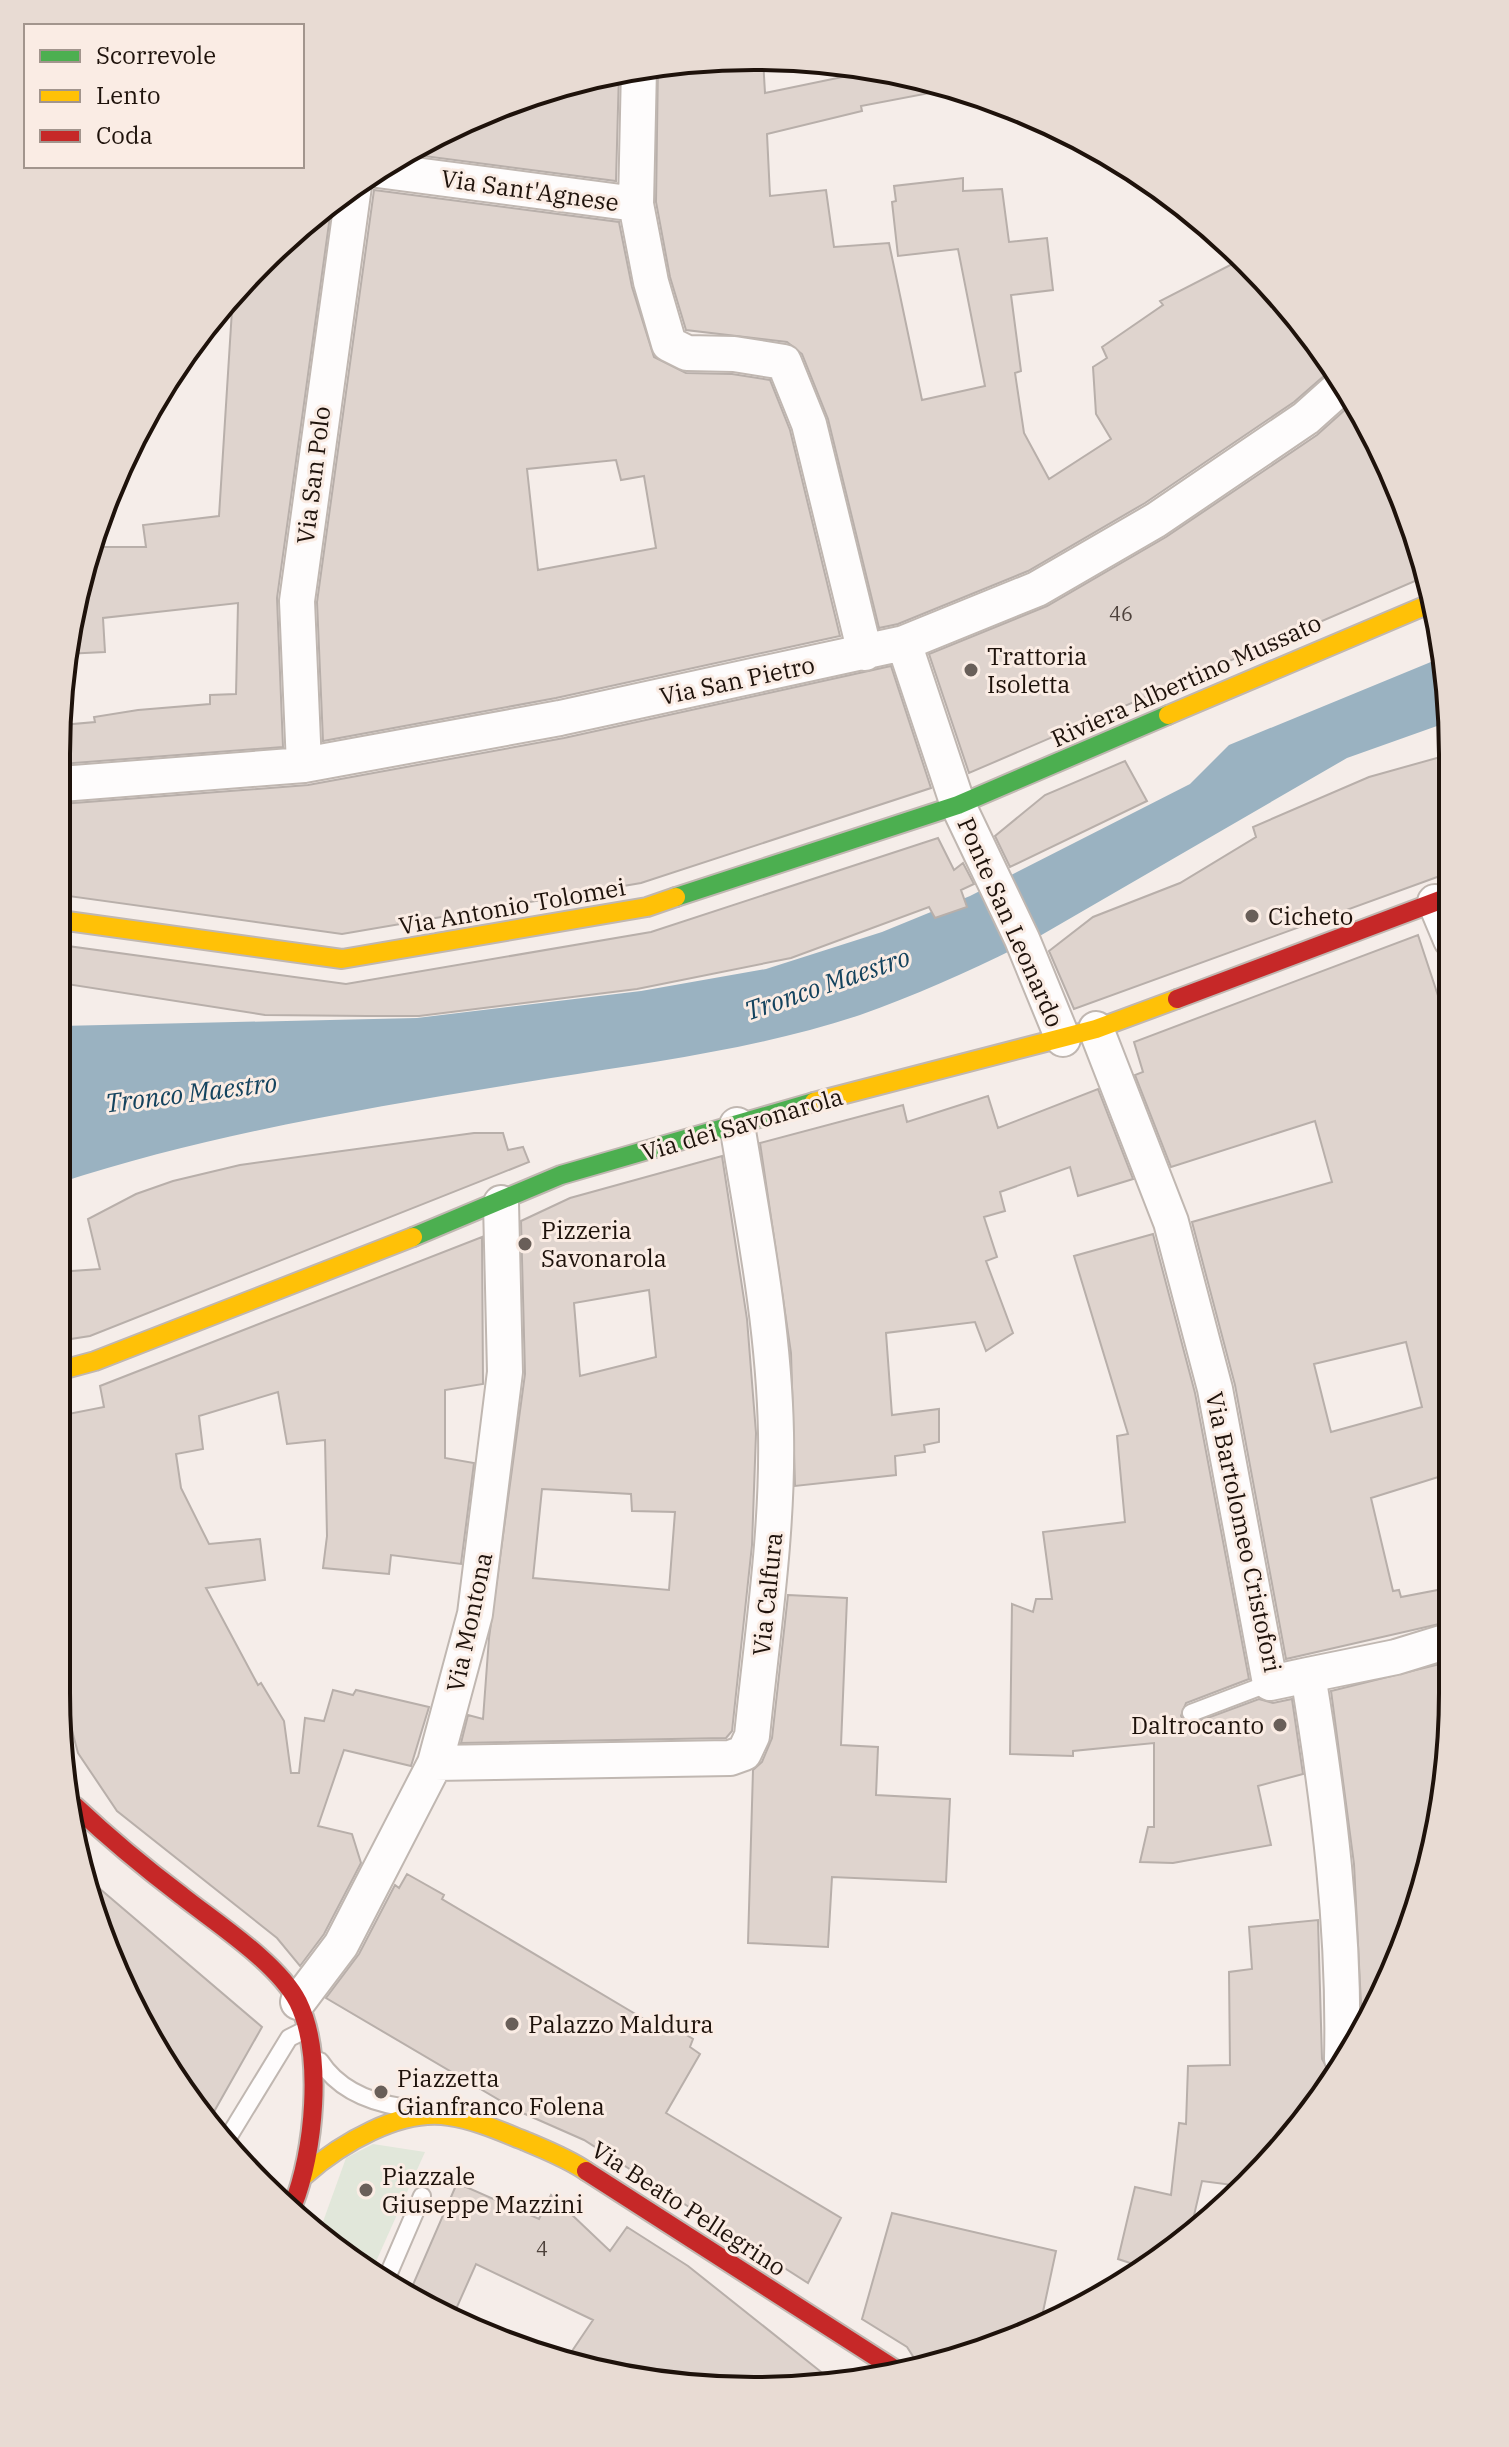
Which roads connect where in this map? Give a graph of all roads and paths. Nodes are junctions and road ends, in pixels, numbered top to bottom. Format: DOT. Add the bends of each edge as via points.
graph roads {
  1 [pos="639,80"];
  2 [pos="395,172"];
  3 [pos="352,201"];
  4 [pos="636,204"];
  5 [pos="1335,392"];
  6 [pos="1423,607"];
  7 [pos="904,643"];
  8 [pos="865,653"];
  9 [pos="304,765"];
  10 [pos="70,783"];
  11 [pos="958,805"];
  12 [pos="1439,900"];
  13 [pos="70,921"];
  14 [pos="1096,1029"];
  15 [pos="1063,1039"];
  16 [pos="737,1125"];
  17 [pos="501,1203"];
  18 [pos="70,1368"];
  19 [pos="1439,1644"];
  20 [pos="1308,1675"];
  21 [pos="1270,1683"];
  22 [pos="1191,1713"];
  23 [pos="435,1763"];
  24 [pos="81,1812"];
  25 [pos="85,1833"];
  26 [pos="103,1835"];
  27 [pos="305,2026"];
  28 [pos="1341,2045"];
  29 [pos="446,2115"];
  30 [pos="231,2133"];
  31 [pos="305,2175"];
  32 [pos="422,2196"];
  33 [pos="295,2200"];
  34 [pos="390,2271"];
  35 [pos="887,2364"];
  1 -- 4 [label="street"];
  2 -- 4 [label="street, Via Sant'Agnese"];
  3 -- 9 [label="street, Via San Polo" via="297,601"];
  4 -- 8 [label="street" via="669,344 687,353 784,362 809,424"];
  5 -- 7 [label="street, Via San Pietro" via="1306,418 1156,520 1037,589"];
  6 -- 11 [label="street, Riviera Albertino Mussato"];
  7 -- 8 [label="street, Via San Pietro"];
  7 -- 11 [label="street, Ponte San Leonardo"];
  8 -- 9 [label="street, Via San Pietro" via="560,718"];
  9 -- 10 [label="street, Via San Pietro"];
  11 -- 13 [label="street, Via Antonio Tolomei" via="647,907 342,959"];
  11 -- 15 [label="street, Ponte San Leonardo"];
  12 -- 14 [label="street, Via dei Savonarola"];
  14 -- 15 [label="street, Via dei Savonarola"];
  14 -- 21 [label="street, Via Bartolomeo Cristofori" via="1171,1222 1215,1389"];
  15 -- 16 [label="street, Via dei Savonarola"];
  16 -- 17 [label="street, Via dei Savonarola" via="561,1175"];
  16 -- 23 [label="street, Via Calfura" via="765,1295 776,1431 775,1529 752,1736 744,1753 716,1758"];
  17 -- 18 [label="street, Via dei Savonarola"];
  17 -- 23 [label="street, Via Montona" via="505,1372 487,1537 475,1614"];
  19 -- 20 [label="street"];
  20 -- 21 [label="street, Via Bartolomeo Cristofori"];
  20 -- 28 [label="street, Via Bartolomeo Cristofori" via="1328,1795"];
  21 -- 22 [label="lane"];
  23 -- 27 [label="street, Via Montona"];
  24 -- 26 [label="street"];
  25 -- 26 [label="street"];
  26 -- 27 [label="street" via="261,1958"];
  27 -- 29 [label="lane, Via Beato Pellegrino" via="323,2066 356,2094"];
  27 -- 30 [label="lane" via="289,2038"];
  27 -- 31 [label="street" via="313,2099"];
  29 -- 31 [label="street, Via Beato Pellegrino" via="400,2121 369,2132 331,2152"];
  29 -- 35 [label="street, Via Beato Pellegrino" via="489,2126 571,2161"];
  31 -- 33 [label="street"];
  32 -- 34 [label="lane"];
}
